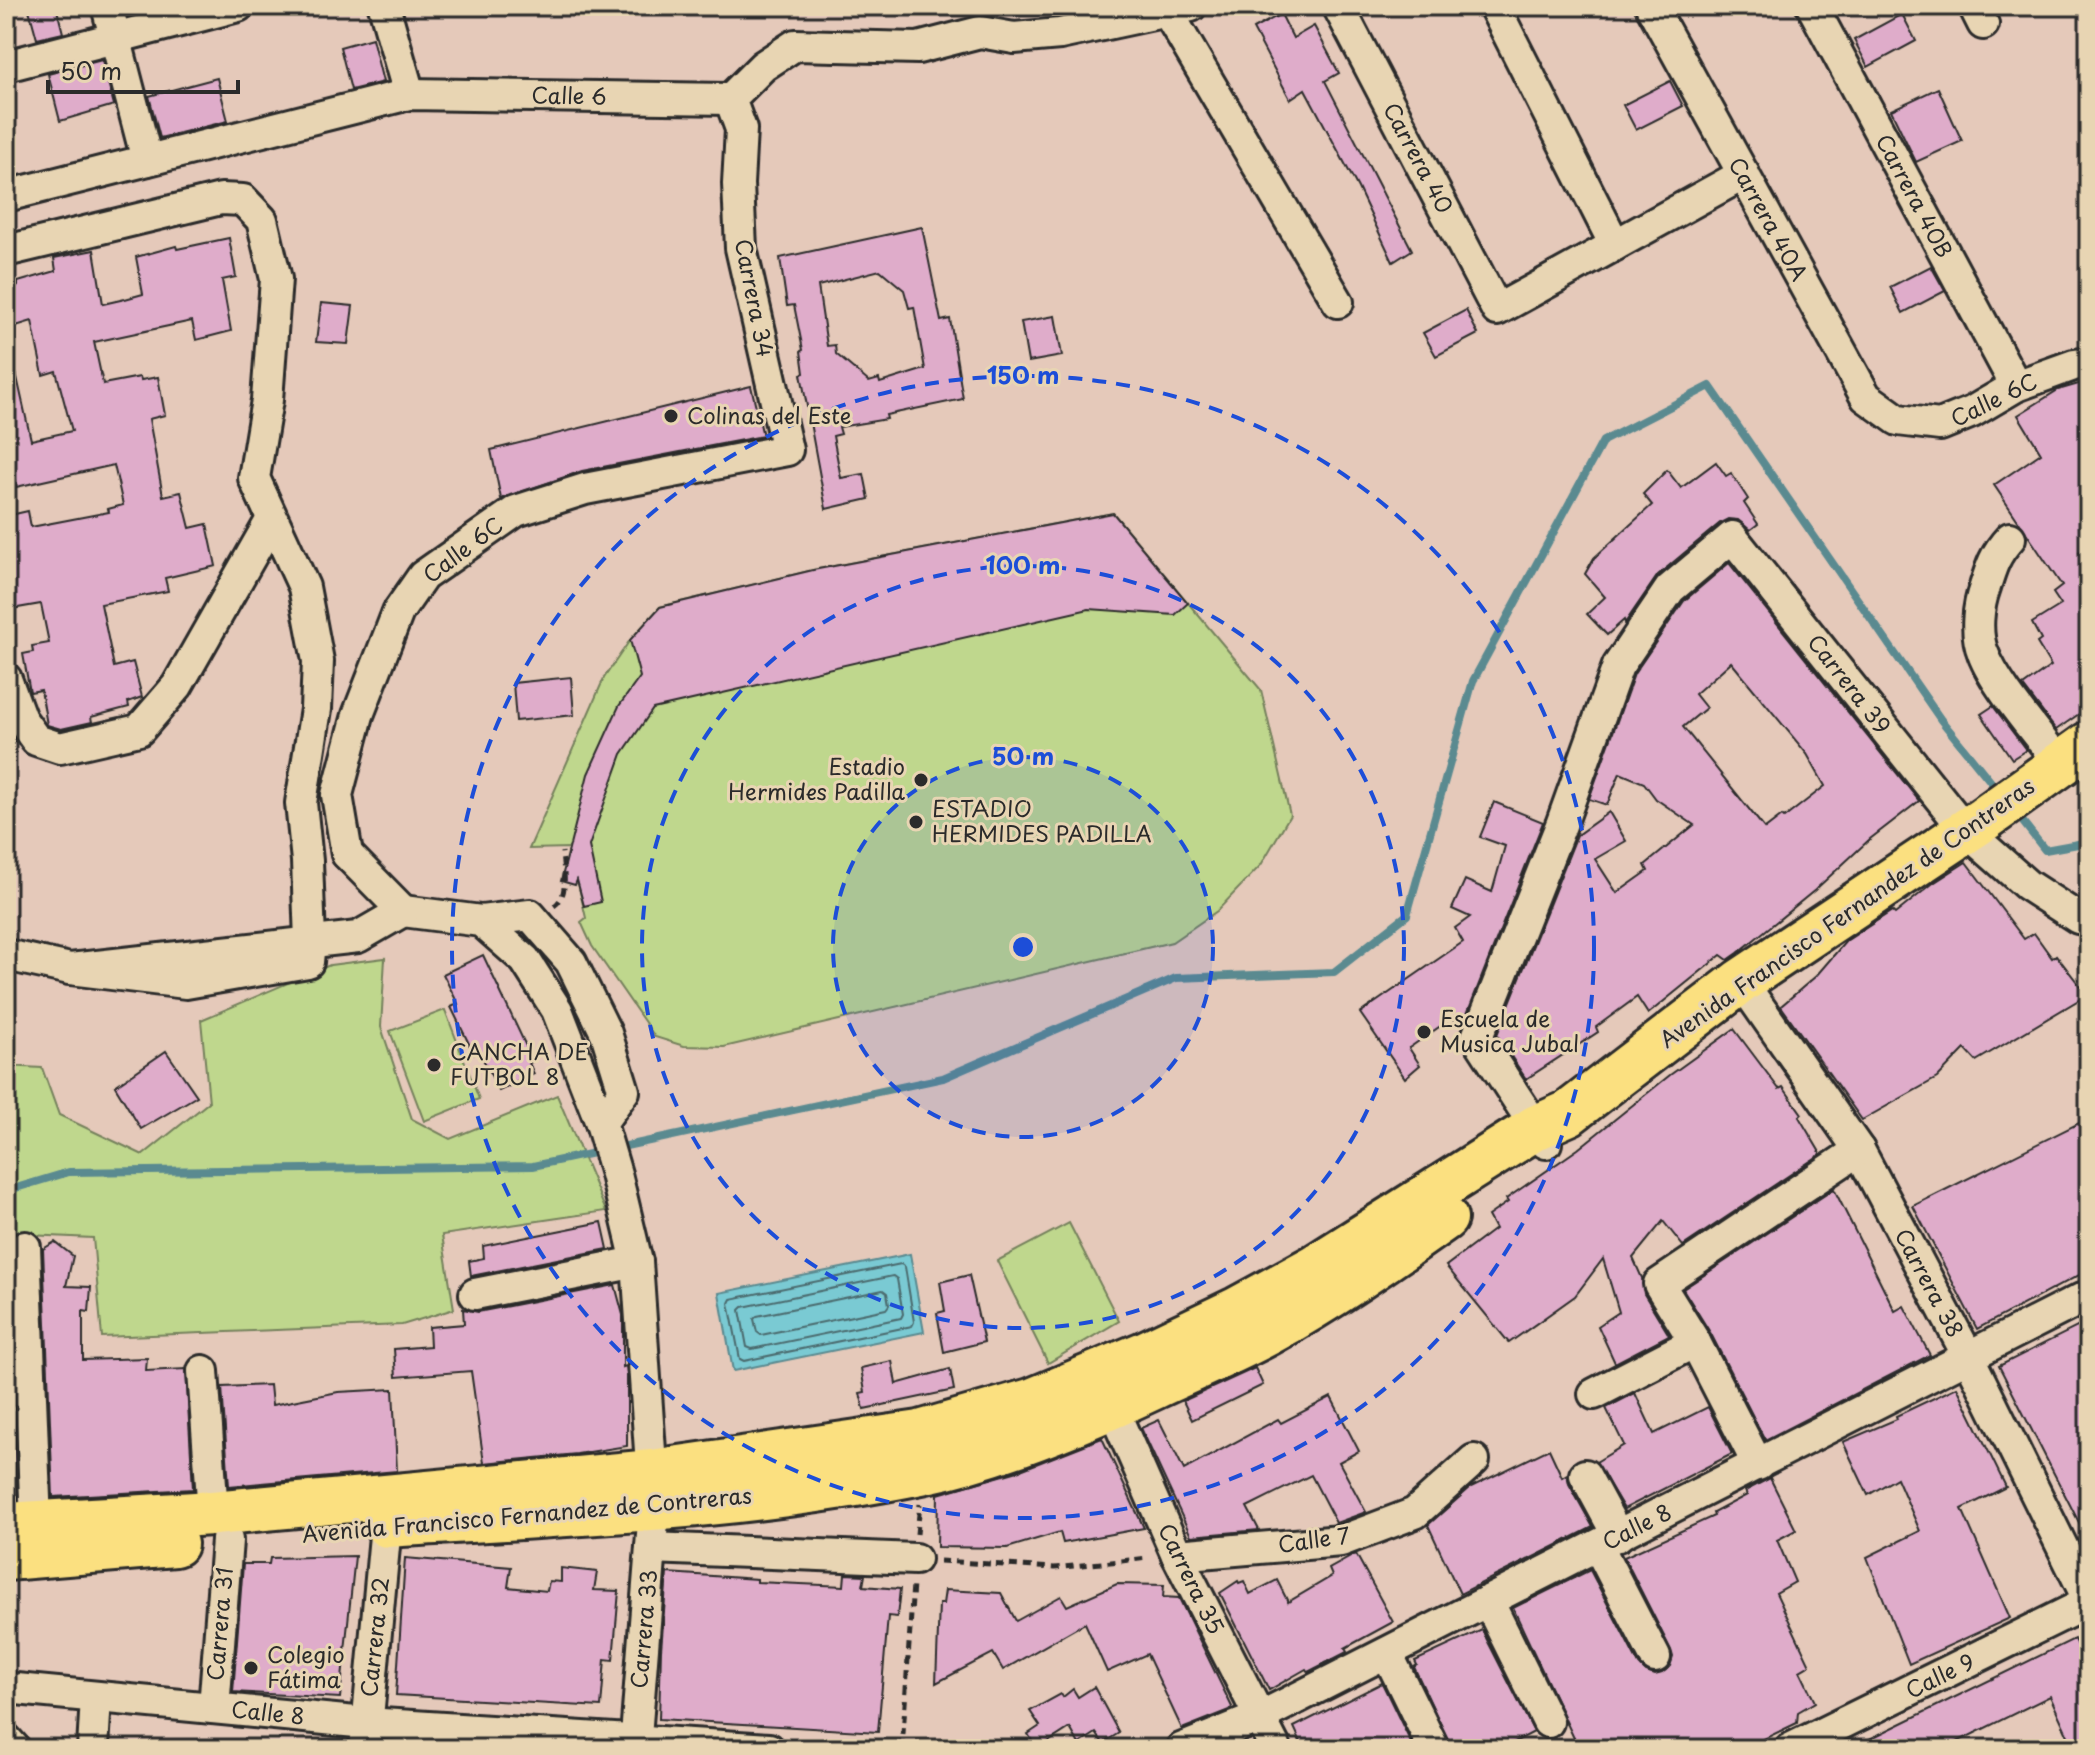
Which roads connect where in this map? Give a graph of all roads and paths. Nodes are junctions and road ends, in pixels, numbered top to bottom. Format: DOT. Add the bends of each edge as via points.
graph roads {
  1 [pos="107,6"];
  2 [pos="238,6"];
  3 [pos="384,6"];
  4 [pos="1338,6"];
  5 [pos="1494,6"];
  6 [pos="1651,6"];
  7 [pos="1812,6"];
  8 [pos="1179,8"];
  9 [pos="116,38"];
  10 [pos="6,66"];
  11 [pos="409,94"];
  12 [pos="730,99"];
  13 [pos="147,160"];
  14 [pos="1744,174"];
  15 [pos="6,196"];
  16 [pos="1615,245"];
  17 [pos="6,251"];
  18 [pos="1338,302"];
  19 [pos="2089,363"];
  20 [pos="2016,386"];
  21 [pos="1898,420"];
  22 [pos="787,450"];
  23 [pos="272,519"];
  24 [pos="2010,538"];
  25 [pos="293,559"];
  26 [pos="242,573"];
  27 [pos="6,679"];
  28 [pos="2060,764"];
  29 [pos="1975,825"];
  30 [pos="562,852"];
  31 [pos="347,854"];
  32 [pos="307,861"];
  33 [pos="403,911"];
  34 [pos="530,915"];
  35 [pos="2089,920"];
  36 [pos="481,921"];
  37 [pos="310,941"];
  38 [pos="6,955"];
  39 [pos="1741,981"];
  40 [pos="1550,1128"];
  41 [pos="604,1132"];
  42 [pos="1859,1150"];
  43 [pos="25,1247"];
  44 [pos="637,1262"];
  45 [pos="475,1294"];
  46 [pos="2089,1295"];
  47 [pos="1695,1342"];
  48 [pos="1969,1358"];
  49 [pos="203,1371"];
  50 [pos="1594,1394"];
  51 [pos="1112,1407"];
  52 [pos="1474,1460"];
  53 [pos="1758,1465"];
  54 [pos="923,1471"];
  55 [pos="1585,1475"];
  56 [pos="652,1510"];
  57 [pos="21,1524"];
  58 [pos="386,1525"];
  59 [pos="220,1527"];
  60 [pos="1608,1541"];
  61 [pos="1177,1555"];
  62 [pos="6,1558"];
  63 [pos="915,1559"];
  64 [pos="1488,1601"];
  65 [pos="2089,1602"];
  66 [pos="1387,1653"];
  67 [pos="1655,1657"];
  68 [pos="6,1688"];
  69 [pos="96,1697"];
  70 [pos="214,1708"];
  71 [pos="1260,1717"];
  72 [pos="1548,1722"];
  73 [pos="365,1736"];
  74 [pos="6,1739"];
  75 [pos="635,1744"];
  76 [pos="15,1749"];
  77 [pos="93,1749"];
  78 [pos="769,1749"];
  79 [pos="902,1749"];
  80 [pos="1181,1749"];
  81 [pos="1276,1749"];
  82 [pos="1434,1749"];
  83 [pos="1790,1749"];
  1 -- 9 [label="street"];
  2 -- 9 [label="street"];
  3 -- 11 [label="street"];
  4 -- 16 [label="street, Carrera 40" via="1497,310"];
  5 -- 16 [label="street"];
  6 -- 14 [label="street, Carrera 40A"];
  7 -- 20 [label="street, Carrera 40B"];
  8 -- 12 [label="street" via="1060,34 1014,38 980,32 918,48 795,45 763,66"];
  8 -- 18 [label="street"];
  9 -- 10 [label="street"];
  9 -- 13 [label="street"];
  11 -- 12 [label="street, Calle 6"];
  11 -- 13 [label="street, Calle 6"];
  12 -- 22 [label="street, Carrera 34" via="741,129 741,248"];
  13 -- 15 [label="street, Calle 6"];
  14 -- 16 [label="street"];
  14 -- 21 [label="street, Carrera 40A" via="1866,397"];
  17 -- 23 [label="street" via="221,199 243,200 262,220 276,279 267,400 254,478"];
  19 -- 20 [label="street, Calle 6C"];
  20 -- 21 [label="street, Calle 6C" via="1940,425"];
  22 -- 31 [label="street, Calle 6C" via="585,489 516,511 423,576 398,612 358,715 337,795"];
  23 -- 25 [label="street"];
  23 -- 26 [label="street"];
  24 -- 28 [label="street" via="1995,554 1980,602 1979,638 1990,670"];
  25 -- 26 [label="street"];
  25 -- 32 [label="street" via="304,587 318,661 301,803"];
  26 -- 27 [label="street" via="177,686 139,730 60,748 36,740 21,719"];
  28 -- 29 [label="main road, Avenida Francisco Fernandez de Contreras"];
  29 -- 35 [label="street" via="2027,885"];
  29 -- 39 [label="main road, Avenida Francisco Fernandez de Contreras"];
  29 -- 40 [label="street, Carrera 39" via="1732,537 1670,589 1618,666 1477,1037"];
  30 -- 34 [label="path" via="564,895 558,905"];
  31 -- 32 [label="street"];
  31 -- 33 [label="street"];
  32 -- 37 [label="street"];
  33 -- 36 [label="street"];
  33 -- 37 [label="street" via="358,937"];
  34 -- 36 [label="street"];
  34 -- 41 [label="street" via="571,962 606,1033 624,1091"];
  36 -- 41 [label="street" via="525,960 557,1010"];
  37 -- 38 [label="street" via="308,962 186,983"];
  39 -- 40 [label="main road, Avenida Francisco Fernandez de Contreras"];
  39 -- 42 [label="street, Carrera 38"];
  40 -- 51 [label="main road, Avenida Francisco Fernandez de Contreras" via="1340,1291 1266,1334"];
  40 -- 56 [label="main road, Avenida Francisco Fernandez de Contreras" via="1315,1267 1144,1354 1031,1401"];
  41 -- 44 [label="street, Carrera 33"];
  42 -- 47 [label="street" via="1659,1284"];
  42 -- 48 [label="street, Carrera 38"];
  43 -- 57 [label="street"];
  44 -- 45 [label="street"];
  44 -- 56 [label="street, Carrera 33"];
  46 -- 48 [label="street, Calle 8"];
  47 -- 50 [label="street"];
  47 -- 53 [label="street"];
  48 -- 53 [label="street, Calle 8"];
  48 -- 65 [label="street, Carrera 38"];
  49 -- 59 [label="street, Carrera 31"];
  51 -- 54 [label="main road, Avenida Francisco Fernandez de Contreras" via="1034,1438"];
  51 -- 61 [label="street, Carrera 35"];
  52 -- 61 [label="street, Calle 7" via="1415,1513 1341,1541"];
  53 -- 60 [label="street, Calle 8"];
  54 -- 56 [label="main road, Avenida Francisco Fernandez de Contreras"];
  54 -- 63 [label="path"];
  55 -- 60 [label="street"];
  56 -- 58 [label="main road, Avenida Francisco Fernandez de Contreras"];
  56 -- 59 [label="main road, Avenida Francisco Fernandez de Contreras"];
  56 -- 63 [label="street"];
  56 -- 75 [label="street, Carrera 33"];
  57 -- 59 [label="main road, Avenida Francisco Fernandez de Contreras"];
  58 -- 59 [label="main road, Avenida Francisco Fernandez de Contreras"];
  58 -- 73 [label="street, Carrera 32"];
  59 -- 62 [label="main road, Avenida Francisco Fernandez de Contreras"];
  59 -- 70 [label="street, Carrera 31"];
  60 -- 64 [label="street, Calle 8"];
  60 -- 67 [label="street"];
  61 -- 63 [label="path" via="1054,1568"];
  61 -- 71 [label="street, Carrera 35"];
  63 -- 79 [label="path"];
  64 -- 66 [label="street, Calle 8"];
  64 -- 72 [label="street"];
  65 -- 83 [label="street, Calle 9"];
  66 -- 71 [label="street, Calle 8"];
  66 -- 82 [label="street"];
  68 -- 69 [label="street, Calle 8"];
  69 -- 70 [label="street, Calle 8"];
  69 -- 77 [label="street"];
  70 -- 73 [label="street, Calle 8"];
  71 -- 80 [label="street, Calle 8"];
  71 -- 81 [label="street, Carrera 35"];
  73 -- 75 [label="street, Calle 8"];
  74 -- 76 [label="street"];
  75 -- 78 [label="street, Calle 8"];
}
